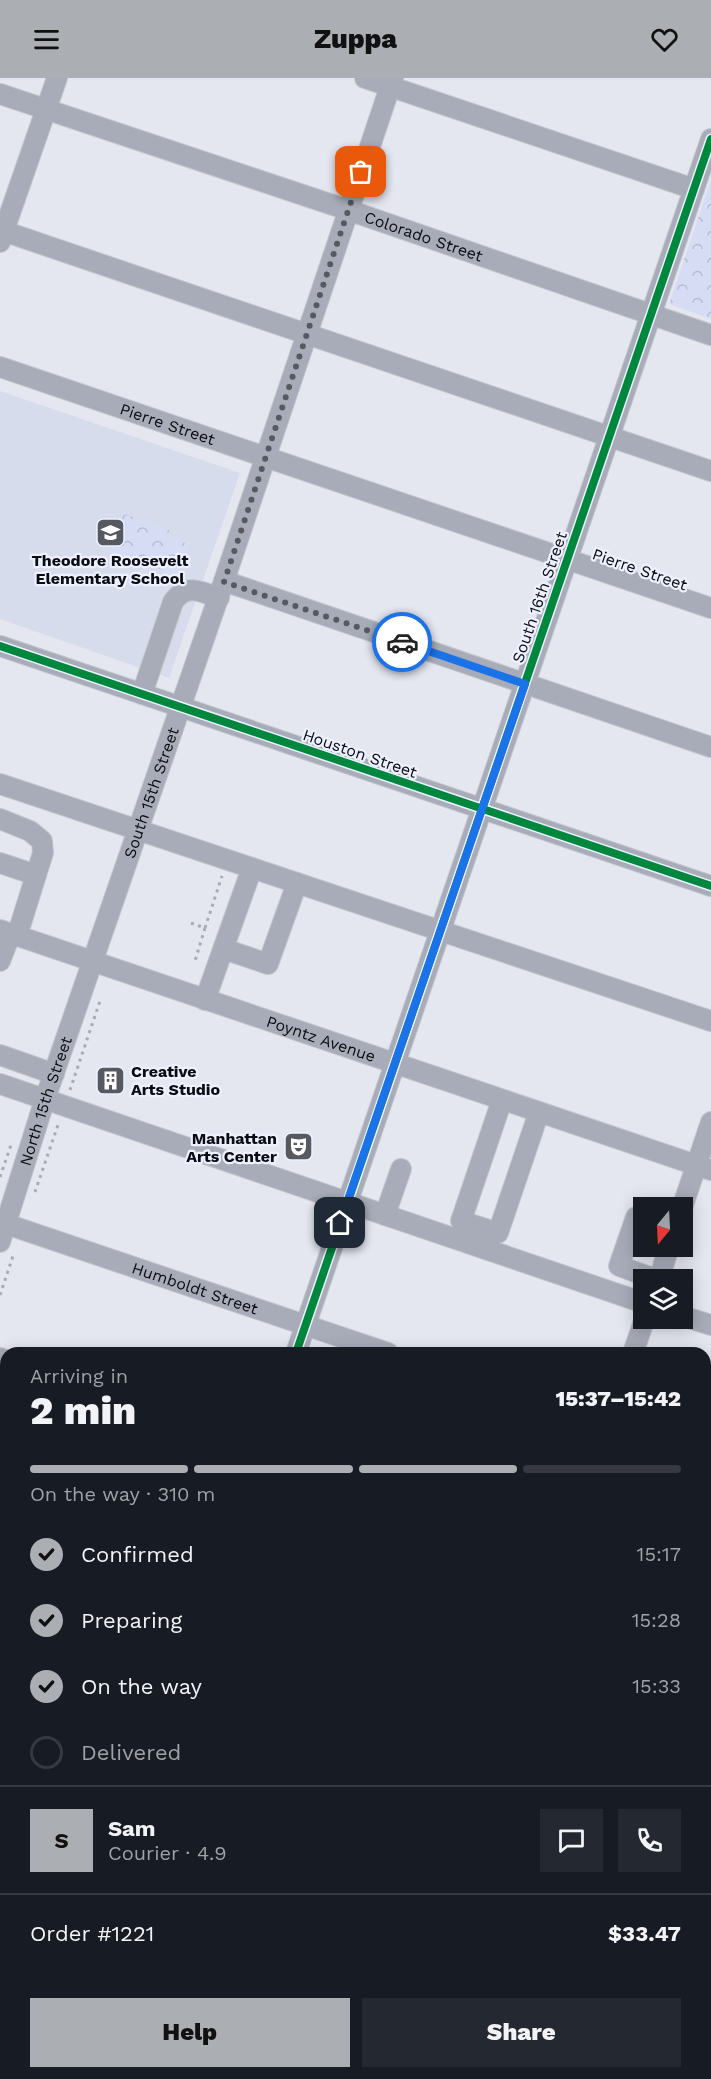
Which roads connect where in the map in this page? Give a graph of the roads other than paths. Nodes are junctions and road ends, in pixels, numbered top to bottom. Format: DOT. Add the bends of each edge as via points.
graph roads {
  1 [pos="57,78"];
  2 [pos="365,78"];
  3 [pos="391,82"];
  4 [pos="0,94"];
  5 [pos="46,110"];
  6 [pos="711,139"];
  7 [pos="694,189"];
  8 [pos="348,210"];
  9 [pos="1,234"];
  10 [pos="651,315"];
  11 [pos="306,334"];
  12 [pos="711,334"];
  13 [pos="0,367"];
  14 [pos="609,436"];
  15 [pos="266,457"];
  16 [pos="711,471"];
  17 [pos="567,558"];
  18 [pos="221,590"];
  19 [pos="711,608"];
  20 [pos="0,646"];
  21 [pos="525,684"];
  22 [pos="142,694"];
  23 [pos="180,706"];
  24 [pos="711,747"];
  25 [pos="0,784"];
  26 [pos="483,808"];
  27 [pos="0,819"];
  28 [pos="137,829"];
  29 [pos="0,863"];
  30 [pos="252,868"];
  31 [pos="36,876"];
  32 [pos="297,883"];
  33 [pos="711,886"];
  34 [pos="441,932"];
  35 [pos="9,933"];
  36 [pos="224,949"];
  37 [pos="92,960"];
  38 [pos="0,961"];
  39 [pos="206,1000"];
  40 [pos="711,1021"];
  41 [pos="0,1055"];
  42 [pos="395,1065"];
  43 [pos="54,1074"];
  44 [pos="0,1084"];
  45 [pos="45,1099"];
  46 [pos="502,1100"];
  47 [pos="539,1112"];
  48 [pos="711,1122"];
  49 [pos="401,1168"];
  50 [pos="703,1168"];
  51 [pos="688,1197"];
  52 [pos="347,1202"];
  53 [pos="385,1215"];
  54 [pos="633,1226"];
  55 [pos="7,1230"];
  56 [pos="633,1271"];
  57 [pos="633,1299"];
  58 [pos="693,1319"];
  59 [pos="304,1325"];
  60 [pos="711,1325"];
  61 [pos="641,1329"];
  62 [pos="298,1347"];
  63 [pos="370,1347"];
  64 [pos="635,1347"];
  1 -- 5 [label="street"];
  2 -- 3 [label="street"];
  3 -- 7 [label="street"];
  3 -- 8 [label="street, South 15th Street"];
  4 -- 5 [label="street, Colorado Street"];
  5 -- 8 [label="street, Colorado Street"];
  5 -- 9 [label="street"];
  6 -- 7 [label="street, South 16th Street"];
  7 -- 10 [label="street, South 16th Street"];
  8 -- 10 [label="street, Colorado Street"];
  8 -- 11 [label="street, South 15th Street"];
  9 -- 11 [label="street"];
  10 -- 12 [label="street, Colorado Street"];
  10 -- 14 [label="street, South 16th Street"];
  11 -- 14 [label="street"];
  11 -- 15 [label="street, South 15th Street"];
  13 -- 15 [label="street, Pierre Street"];
  14 -- 16 [label="street"];
  14 -- 17 [label="street, South 16th Street"];
  15 -- 17 [label="street, Pierre Street"];
  15 -- 18 [label="street, South 15th Street"];
  17 -- 19 [label="street, Pierre Street"];
  17 -- 21 [label="street, South 16th Street"];
  18 -- 21 [label="street"];
  18 -- 22 [label="street" via="179,593"];
  18 -- 23 [label="street, South 15th Street"];
  20 -- 22 [label="street, Houston Street"];
  21 -- 24 [label="street"];
  21 -- 26 [label="street, South 16th Street"];
  22 -- 23 [label="street, Houston Street"];
  23 -- 26 [label="street, Houston Street"];
  23 -- 28 [label="street, South 15th Street"];
  25 -- 28 [label="street"];
  26 -- 33 [label="street, Houston Street"];
  26 -- 34 [label="street, South 16th Street"];
  27 -- 31 [label="street" via="42,841 43,853"];
  28 -- 30 [label="street"];
  28 -- 37 [label="street, South 15th Street"];
  29 -- 31 [label="street"];
  30 -- 32 [label="street"];
  30 -- 36 [label="street"];
  31 -- 35 [label="street"];
  32 -- 34 [label="street"];
  32 -- 36 [label="street" via="268,964"];
  34 -- 40 [label="street"];
  34 -- 42 [label="street, South 16th Street"];
  35 -- 37 [label="street, Poyntz Avenue"];
  35 -- 38 [label="street"];
  36 -- 39 [label="street"];
  37 -- 39 [label="street, Poyntz Avenue"];
  37 -- 43 [label="street, North 15th Street"];
  39 -- 42 [label="street, Poyntz Avenue"];
  41 -- 43 [label="street"];
  42 -- 46 [label="street, Poyntz Avenue"];
  42 -- 52 [label="street, South 16th Street"];
  43 -- 45 [label="street, North 15th Street"];
  44 -- 45 [label="street"];
  45 -- 52 [label="street"];
  45 -- 55 [label="street, North 15th Street"];
  46 -- 47 [label="street, Poyntz Avenue"];
  46 -- 47 [label="street" via="461,1221 498,1233"];
  47 -- 50 [label="street, Poyntz Avenue"];
  48 -- 50 [label="street"];
  49 -- 53 [label="street"];
  50 -- 51 [label="street"];
  52 -- 53 [label="street"];
  52 -- 59 [label="street, South 16th Street"];
  53 -- 57 [label="street"];
  54 -- 56 [label="street" via="619,1266"];
  55 -- 59 [label="street, Humboldt Street"];
  58 -- 60 [label="street"];
  59 -- 62 [label="street, South 16th Street"];
  59 -- 63 [label="street, Humboldt Street"];
  61 -- 64 [label="street"];
}
